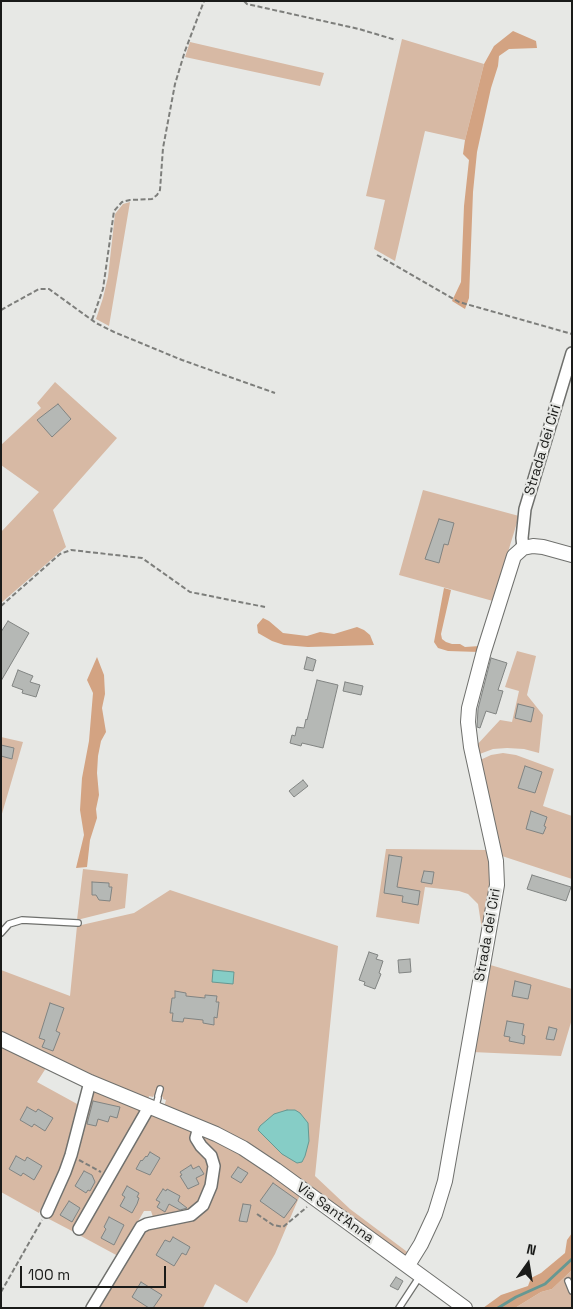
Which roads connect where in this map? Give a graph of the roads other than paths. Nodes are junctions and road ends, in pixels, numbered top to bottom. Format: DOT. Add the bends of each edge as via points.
graph roads {
  1 [pos="572,353"];
  2 [pos="524,548"];
  3 [pos="572,555"];
  4 [pos="78,923"];
  5 [pos="1,933"];
  6 [pos="1,1039"];
  7 [pos="90,1082"];
  8 [pos="160,1089"];
  9 [pos="155,1102"];
  10 [pos="199,1127"];
  11 [pos="47,1212"];
  12 [pos="79,1229"];
  13 [pos="408,1265"];
  14 [pos="421,1274"];
  15 [pos="568,1281"];
  16 [pos="572,1291"];
  17 [pos="92,1308"];
  18 [pos="399,1308"];
  19 [pos="465,1308"];
  1 -- 2 [label="street, Strada dei Ciri" via="525,509"];
  2 -- 3 [label="street" via="544,547"];
  2 -- 13 [label="street, Strada dei Ciri" via="511,560 469,708 471,747 496,861 497,885 447,1170 435,1214"];
  4 -- 5 [label="lane" via="18,920"];
  6 -- 7 [label="street, Via Sant'Anna"];
  7 -- 9 [label="street, Via Sant'Anna"];
  7 -- 11 [label="street" via="71,1155"];
  8 -- 9 [label="lane"];
  9 -- 10 [label="street, Via Sant'Anna"];
  9 -- 12 [label="street"];
  10 -- 13 [label="street, Via Sant'Anna" via="243,1148"];
  10 -- 17 [label="street" via="198,1142 211,1156 214,1166 211,1186 203,1205 191,1216 141,1228"];
  13 -- 14 [label="street, Via Sant'Anna"];
  14 -- 18 [label="lane"];
  14 -- 19 [label="street, Via Sant'Anna"];
  15 -- 16 [label="lane"];
}
